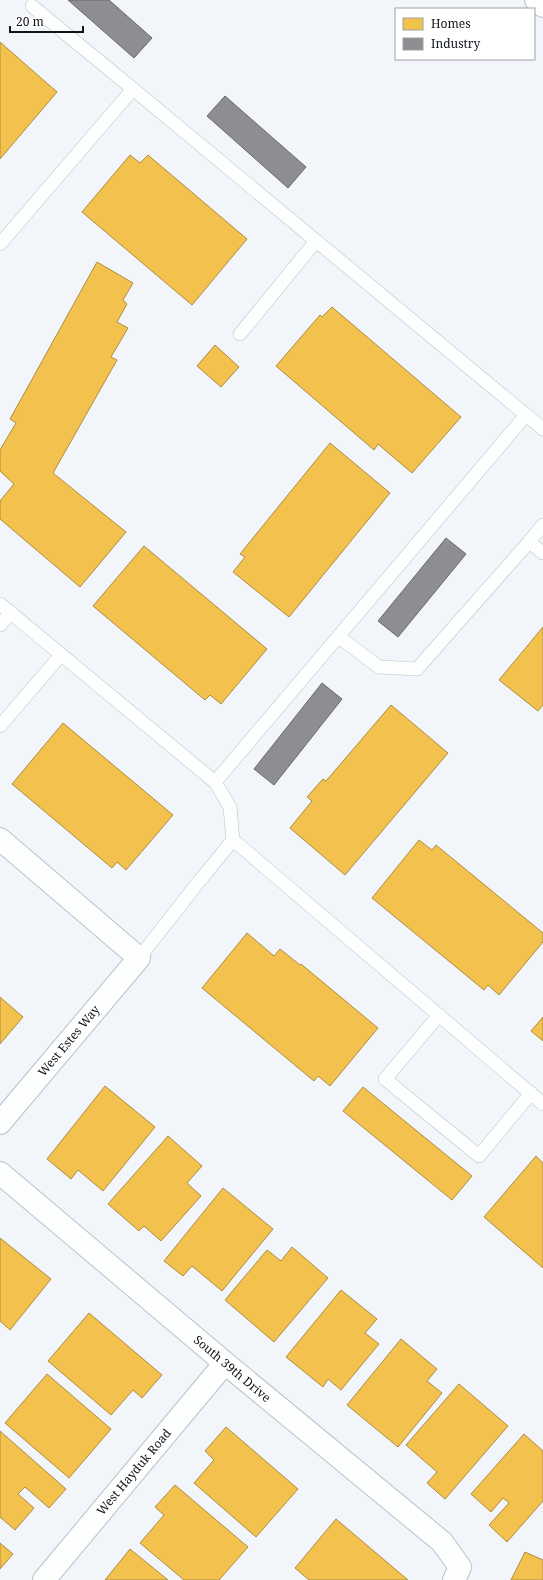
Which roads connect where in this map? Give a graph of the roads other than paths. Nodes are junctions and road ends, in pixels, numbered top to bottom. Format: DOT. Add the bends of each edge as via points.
graph roads {
  1 [pos="536,0"];
  2 [pos="32,6"];
  3 [pos="543,6"];
  4 [pos="133,89"];
  5 [pos="316,241"];
  6 [pos="0,244"];
  7 [pos="240,334"];
  8 [pos="526,414"];
  9 [pos="543,429"];
  10 [pos="543,524"];
  11 [pos="529,542"];
  12 [pos="543,553"];
  13 [pos="0,604"];
  14 [pos="11,612"];
  15 [pos="0,625"];
  16 [pos="339,637"];
  17 [pos="61,655"];
  18 [pos="0,726"];
  19 [pos="216,782"];
  20 [pos="0,839"];
  21 [pos="233,840"];
  22 [pos="139,958"];
  23 [pos="439,1015"];
  24 [pos="531,1093"];
  25 [pos="543,1104"];
  26 [pos="0,1123"];
  27 [pos="0,1173"];
  28 [pos="225,1363"];
  29 [pos="457,1574"];
  30 [pos="44,1580"];
  1 -- 3 [label="street"];
  2 -- 4 [label="lane"];
  4 -- 5 [label="lane"];
  4 -- 6 [label="lane"];
  5 -- 7 [label="lane"];
  5 -- 8 [label="lane"];
  8 -- 9 [label="lane"];
  8 -- 16 [label="lane"];
  10 -- 11 [label="lane"];
  11 -- 12 [label="lane"];
  11 -- 16 [label="lane" via="417,669 379,667"];
  13 -- 14 [label="lane"];
  14 -- 15 [label="lane"];
  14 -- 17 [label="lane"];
  16 -- 19 [label="lane"];
  17 -- 18 [label="lane"];
  17 -- 19 [label="lane"];
  19 -- 21 [label="lane" via="230,807"];
  20 -- 22 [label="street"];
  21 -- 22 [label="lane"];
  21 -- 23 [label="lane"];
  22 -- 26 [label="street, West Estes Way"];
  23 -- 24 [label="lane"];
  23 -- 24 [label="lane" via="385,1079 479,1156"];
  24 -- 25 [label="lane"];
  27 -- 28 [label="street, South 39th Drive"];
  28 -- 29 [label="street, South 39th Drive" via="442,1542"];
  28 -- 30 [label="street, West Hayduk Road"];
}
